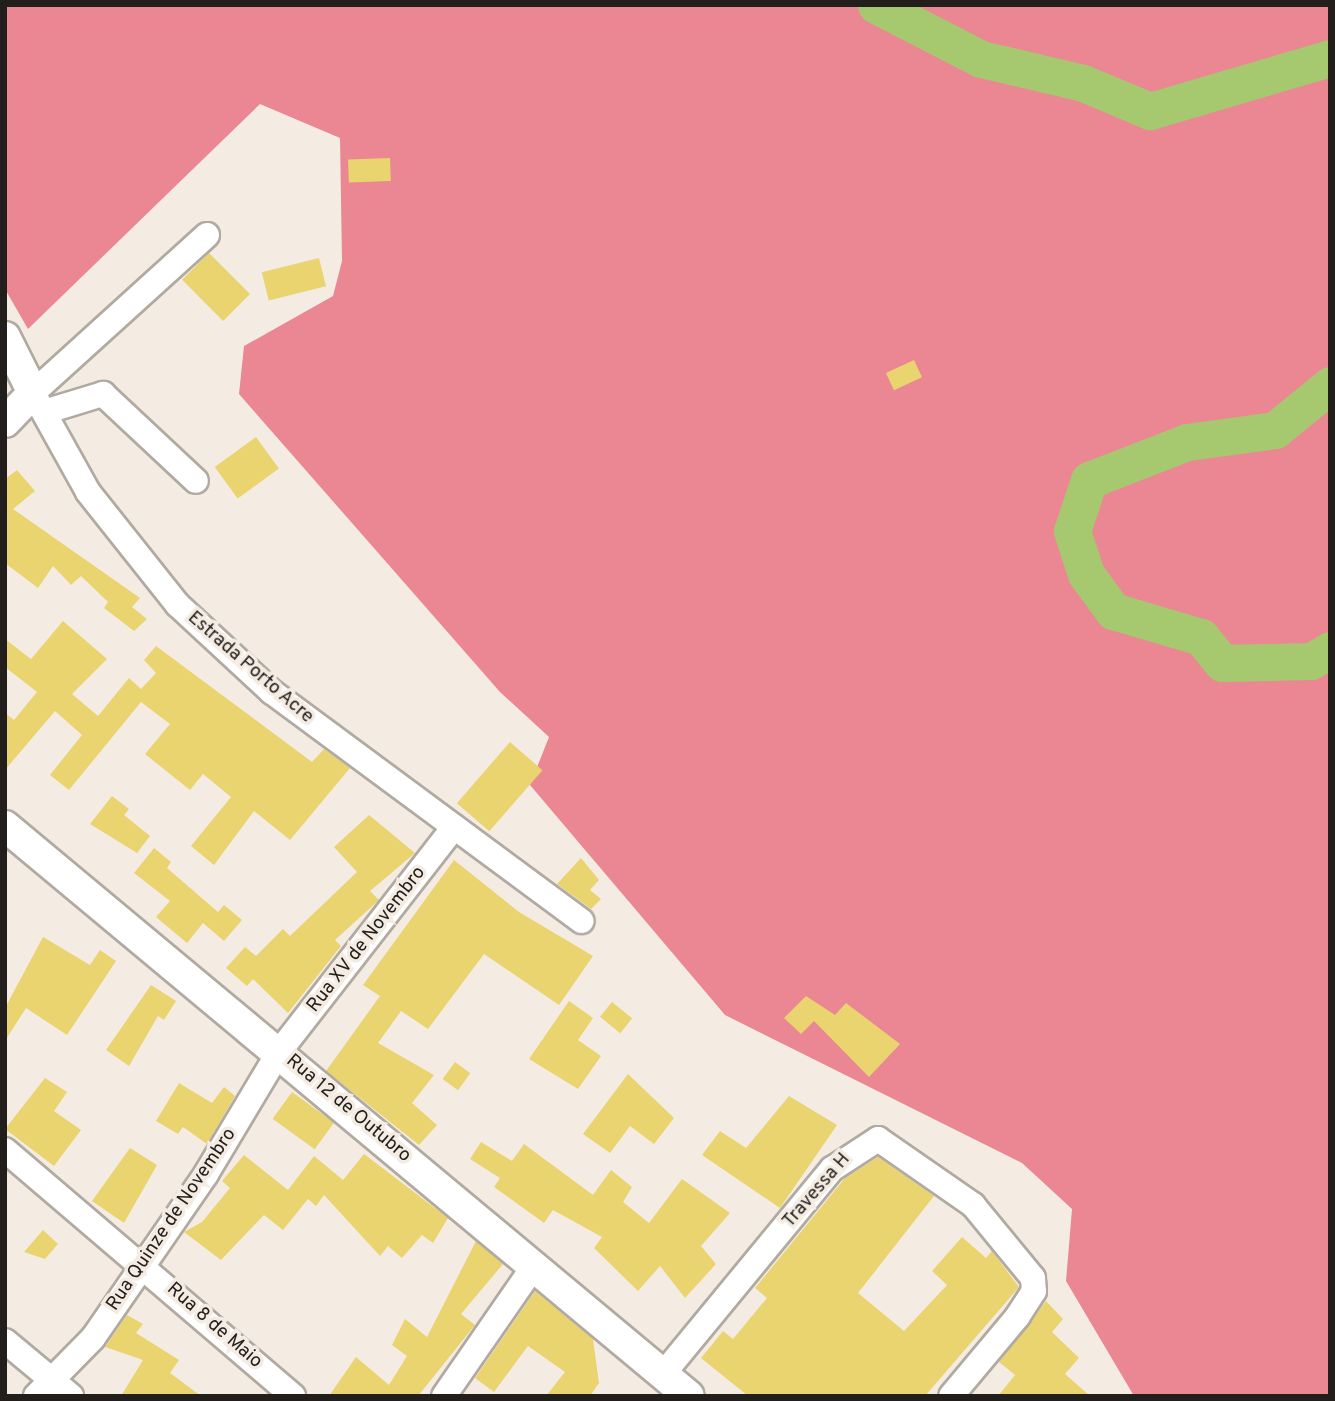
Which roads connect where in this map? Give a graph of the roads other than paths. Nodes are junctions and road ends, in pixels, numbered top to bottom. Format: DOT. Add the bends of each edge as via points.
graph roads {
  1 [pos="207,235"];
  2 [pos="5,337"];
  3 [pos="38,403"];
  4 [pos="5,422"];
  5 [pos="196,481"];
  6 [pos="5,826"];
  7 [pos="454,827"];
  8 [pos="582,921"];
  9 [pos="279,1052"];
  10 [pos="5,1150"];
  11 [pos="142,1263"];
  12 [pos="534,1266"];
  13 [pos="5,1341"];
  14 [pos="663,1374"];
  15 [pos="54,1391"];
  16 [pos="293,1396"];
  17 [pos="444,1396"];
  18 [pos="689,1396"];
  19 [pos="951,1396"];
  1 -- 3 [label="street"];
  2 -- 3 [label="street, Estrada Porto Acre"];
  3 -- 4 [label="street"];
  3 -- 5 [label="street" via="103,394"];
  3 -- 7 [label="street, Estrada Porto Acre" via="88,492 178,605 272,692"];
  6 -- 9 [label="street, Rua 12 de Outubro"];
  7 -- 8 [label="street, Estrada Porto Acre"];
  7 -- 9 [label="street, Rua XV de Novembro"];
  9 -- 11 [label="street, Rua Quinze de Novembro" via="206,1174"];
  9 -- 12 [label="street, Rua 12 de Outubro"];
  10 -- 11 [label="street, Rua 8 de Maio"];
  11 -- 15 [label="street, Rua Quinze de Novembro"];
  11 -- 16 [label="street, Rua 8 de Maio"];
  12 -- 14 [label="street, Rua 12 de Outubro"];
  12 -- 17 [label="street"];
  13 -- 15 [label="street"];
  14 -- 18 [label="street, Rua 12 de Outubro"];
  14 -- 19 [label="street, Travessa H" via="832,1169 870,1140 885,1140 951,1187 1028,1265 1034,1291"];
}
